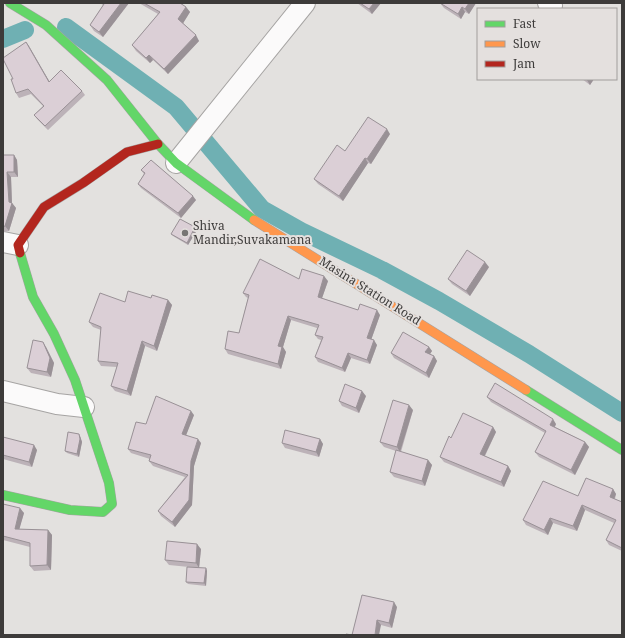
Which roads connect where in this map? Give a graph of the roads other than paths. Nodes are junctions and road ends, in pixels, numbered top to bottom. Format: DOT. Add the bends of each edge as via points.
graph roads {
  1 [pos="10,3"];
  2 [pos="305,3"];
  3 [pos="158,144"];
  4 [pos="176,163"];
  5 [pos="10,244"];
  6 [pos="3,391"];
  7 [pos="84,407"];
  8 [pos="622,450"];
  9 [pos="3,495"];
  1 -- 3 [label="street, Masina Station Road" via="46,25 107,80"];
  2 -- 4 [label="street"];
  3 -- 4 [label="street, Masina Station Road"];
  3 -- 5 [label="street" via="126,152 44,207"];
  4 -- 8 [label="street, Masina Station Road" via="242,212"];
  5 -- 7 [label="street" via="33,297 54,334 75,380"];
  6 -- 7 [label="street" via="57,404"];
  7 -- 9 [label="street" via="109,483 112,504 109,509 102,513 86,512"];
}
